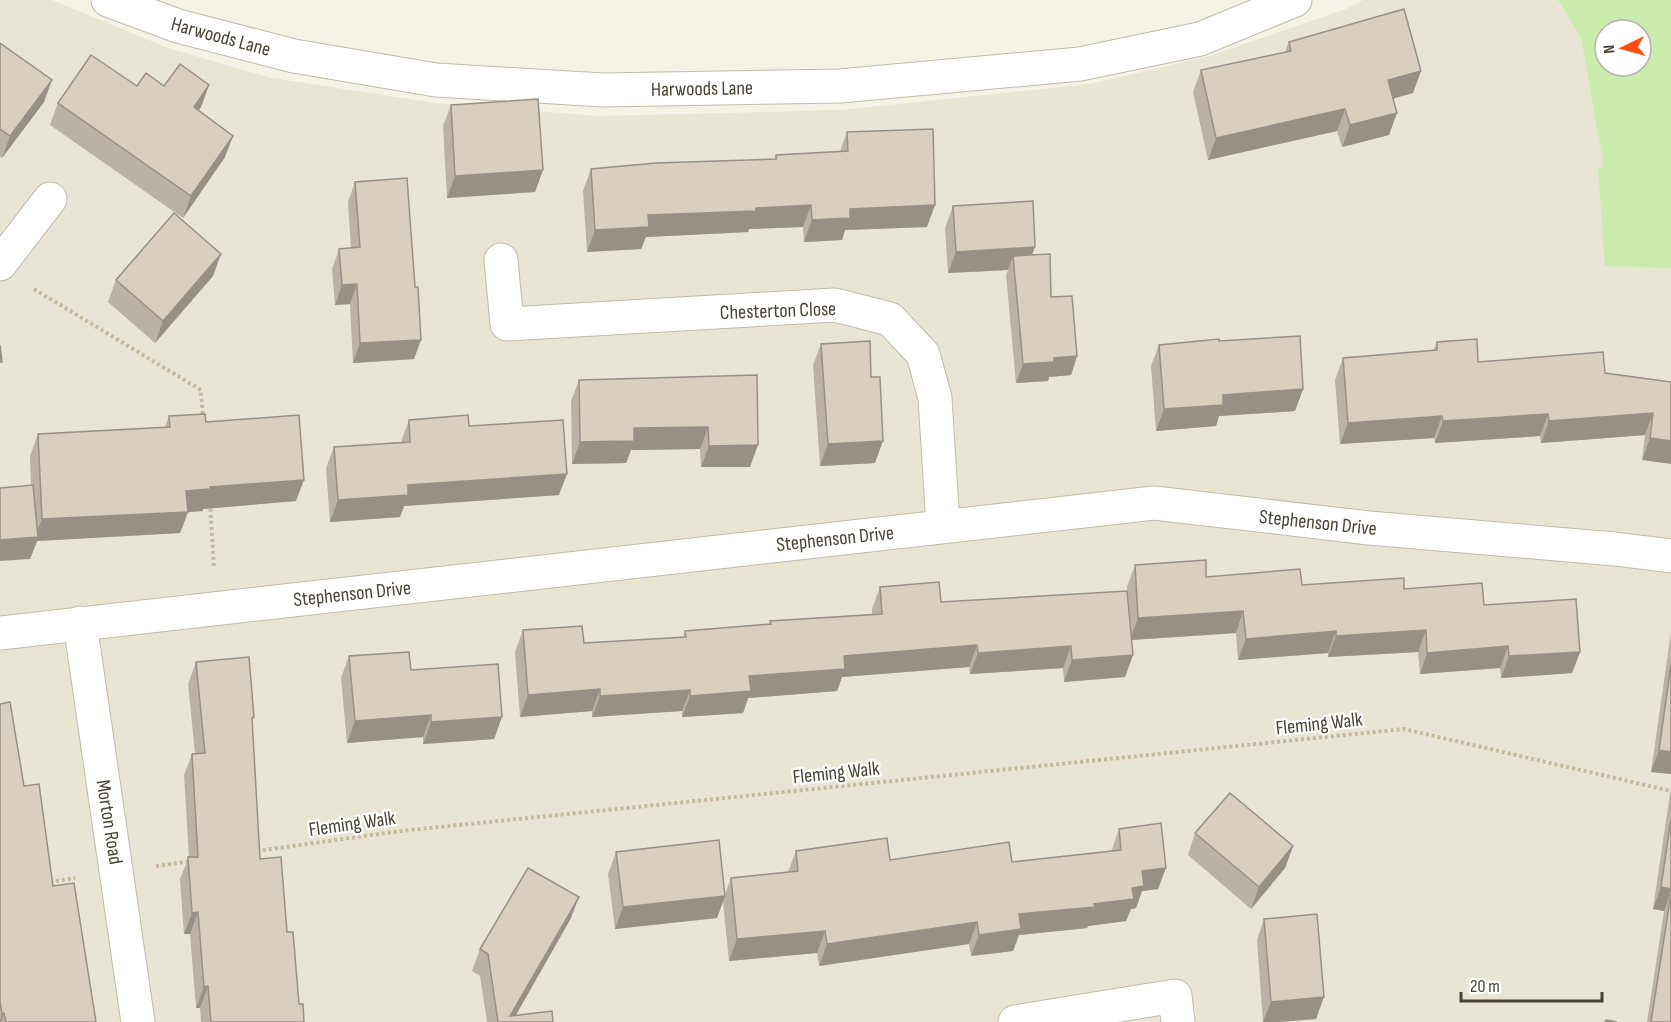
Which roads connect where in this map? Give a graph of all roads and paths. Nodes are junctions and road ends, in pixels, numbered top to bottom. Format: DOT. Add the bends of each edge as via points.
graph roads {
  1 [pos="108,0"];
  2 [pos="1295,0"];
  3 [pos="50,199"];
  4 [pos="501,260"];
  5 [pos="0,264"];
  6 [pos="30,287"];
  7 [pos="204,424"];
  8 [pos="209,493"];
  9 [pos="943,526"];
  10 [pos="1671,556"];
  11 [pos="217,608"];
  12 [pos="80,623"];
  13 [pos="0,633"];
  14 [pos="1671,791"];
  15 [pos="247,853"];
  16 [pos="200,859"];
  17 [pos="117,871"];
  18 [pos="47,883"];
  19 [pos="1175,996"];
  20 [pos="138,1022"];
  21 [pos="1015,1022"];
  1 -- 2 [label="street, Harwoods Lane" via="178,26 294,56 435,80 603,90 840,86 1080,64 1200,39"];
  3 -- 5 [label="street"];
  4 -- 9 [label="street, Chesterton Close" via="507,324 835,305 890,319 923,354 935,398"];
  6 -- 7 [label="path" via="201,390"];
  8 -- 11 [label="path"];
  9 -- 10 [label="street, Stephenson Drive" via="1154,503"];
  9 -- 11 [label="street, Stephenson Drive"];
  11 -- 12 [label="street, Stephenson Drive"];
  12 -- 13 [label="street, Stephenson Drive"];
  12 -- 17 [label="street, Morton Road"];
  14 -- 15 [label="path, Fleming Walk" via="1404,729 400,831"];
  16 -- 17 [label="path"];
  17 -- 18 [label="path"];
  17 -- 20 [label="street, Morton Road"];
  19 -- 21 [label="street"];
}
